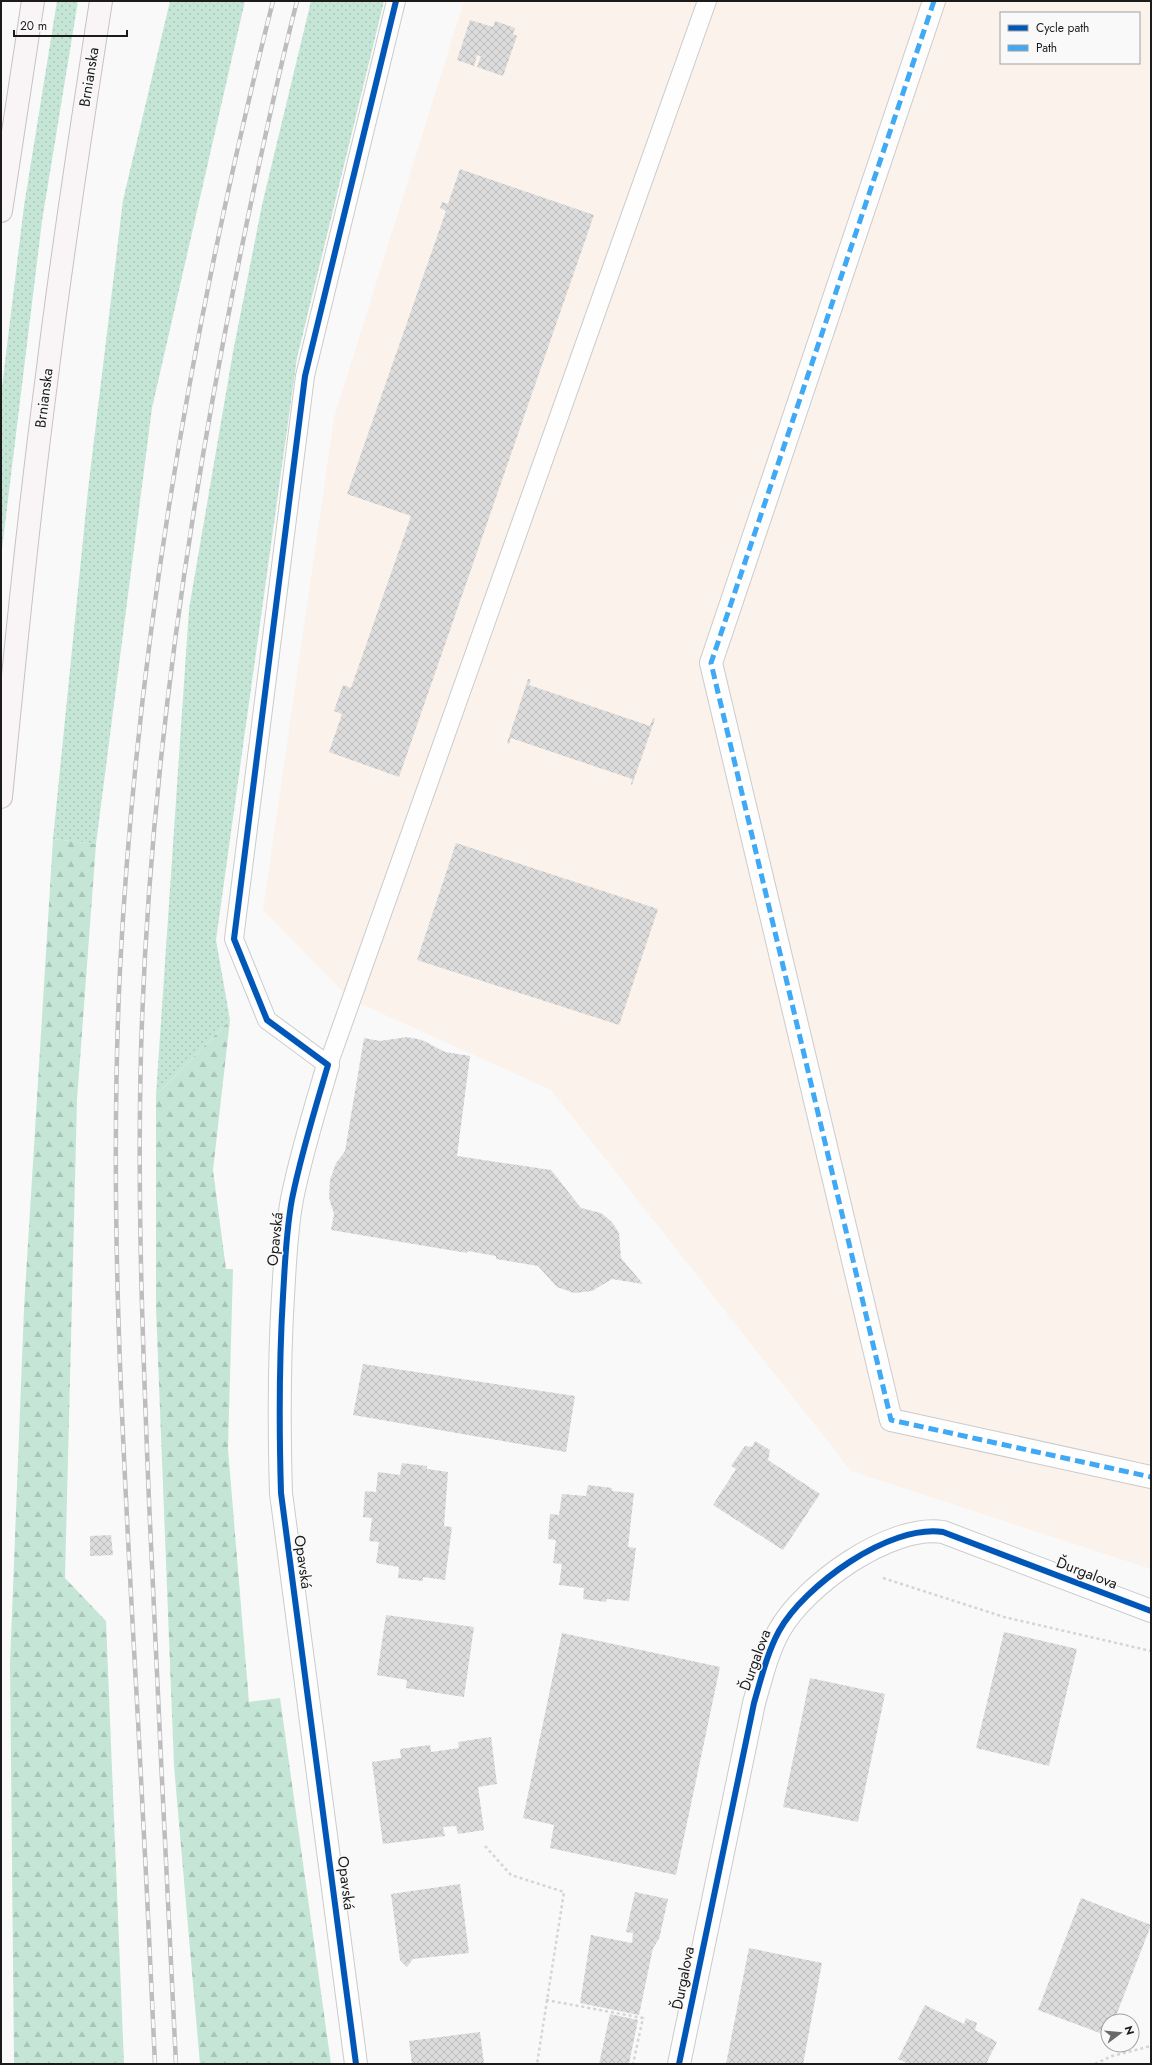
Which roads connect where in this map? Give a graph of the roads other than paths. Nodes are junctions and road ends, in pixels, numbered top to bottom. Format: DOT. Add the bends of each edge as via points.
graph roads {
  1 [pos="33,1"];
  2 [pos="101,1"];
  3 [pos="396,1"];
  4 [pos="707,1"];
  5 [pos="934,1"];
  6 [pos="1,210"];
  7 [pos="1,797"];
  8 [pos="328,1065"];
  9 [pos="1151,1477"];
  10 [pos="1151,1611"];
  11 [pos="356,2064"];
  12 [pos="679,2064"];
  1 -- 6 [label="main road"];
  2 -- 7 [label="main road, Brnianska" via="48,369"];
  3 -- 8 [label="lane" via="305,376 234,939 267,1020"];
  4 -- 8 [label="lane"];
  5 -- 9 [label="street" via="711,663 891,1420"];
  8 -- 11 [label="street, Opavská" via="302,1153 285,1252 279,1430 281,1493"];
  10 -- 12 [label="street, Ďurgalova" via="943,1532 934,1531 894,1539 870,1551 833,1573 805,1598 779,1631 754,1703"];
}
